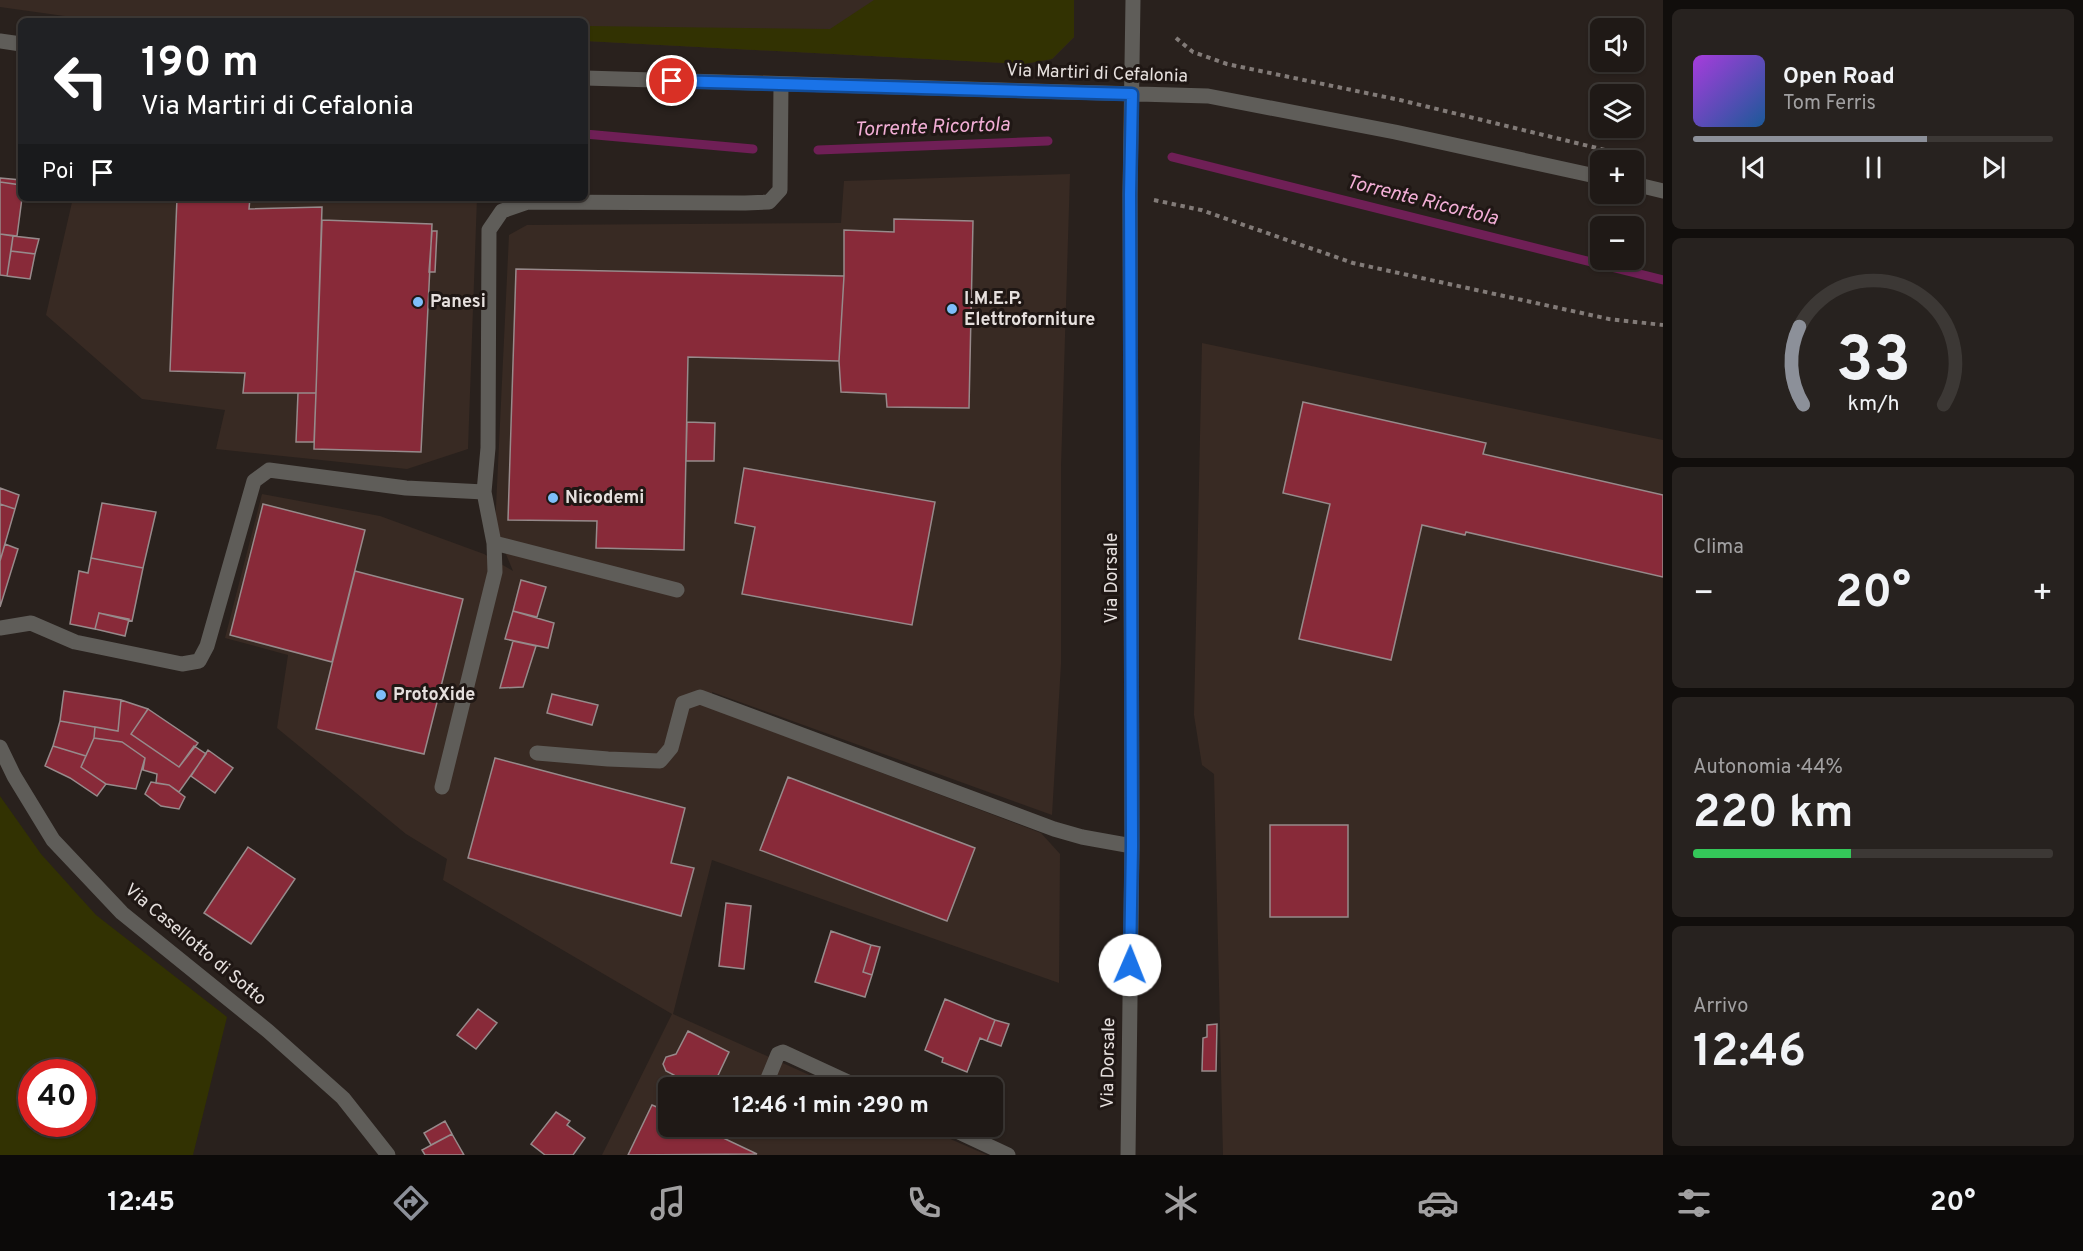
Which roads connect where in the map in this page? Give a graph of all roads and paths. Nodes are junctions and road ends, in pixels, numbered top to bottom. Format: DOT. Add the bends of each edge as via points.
graph roads {
  1 [pos="1133,0"];
  2 [pos="1176,38"];
  3 [pos="0,41"];
  4 [pos="18,44"];
  5 [pos="588,78"];
  6 [pos="781,84"];
  7 [pos="1132,94"];
  8 [pos="1652,161"];
  9 [pos="1590,175"];
  10 [pos="1644,186"];
  11 [pos="1663,191"];
  12 [pos="1130,194"];
  13 [pos="1663,325"];
  14 [pos="484,492"];
  15 [pos="494,543"];
  16 [pos="677,590"];
  17 [pos="0,628"];
  18 [pos="0,747"];
  19 [pos="537,753"];
  20 [pos="442,787"];
  21 [pos="1132,846"];
  22 [pos="769,1077"];
  23 [pos="837,1077"];
  24 [pos="970,1137"];
  25 [pos="388,1155"];
  26 [pos="1008,1155"];
  27 [pos="1128,1155"];
  1 -- 7 [label="street, Via Dorsale"];
  2 -- 8 [label="path" via="1193,52 1227,64 1400,100"];
  3 -- 4 [label="street"];
  5 -- 6 [label="street, Via Martiri di Cefalonia"];
  6 -- 7 [label="street, Via Martiri di Cefalonia"];
  6 -- 14 [label="street" via="780,190 770,202 528,202 502,211 489,230 488,448"];
  7 -- 9 [label="street, Via Martiri di Cefalonia" via="1208,96"];
  7 -- 12 [label="street, Via Dorsale"];
  10 -- 11 [label="street"];
  12 -- 13 [label="path" via="1201,210 1353,263 1609,319"];
  12 -- 21 [label="street, Via Dorsale"];
  14 -- 15 [label="street"];
  14 -- 17 [label="street" via="406,488 269,470 254,481 207,646 199,661 182,664 75,642 31,624"];
  15 -- 16 [label="street"];
  15 -- 20 [label="street" via="495,572"];
  18 -- 25 [label="street, Via Casellotto di Sotto" via="53,840 122,913 268,1031 343,1098"];
  19 -- 21 [label="street" via="660,761 671,748 683,703 700,697 1054,829"];
  21 -- 27 [label="street, Via Dorsale"];
  22 -- 23 [label="street" via="778,1054 783,1052"];
  24 -- 26 [label="street"];
}
